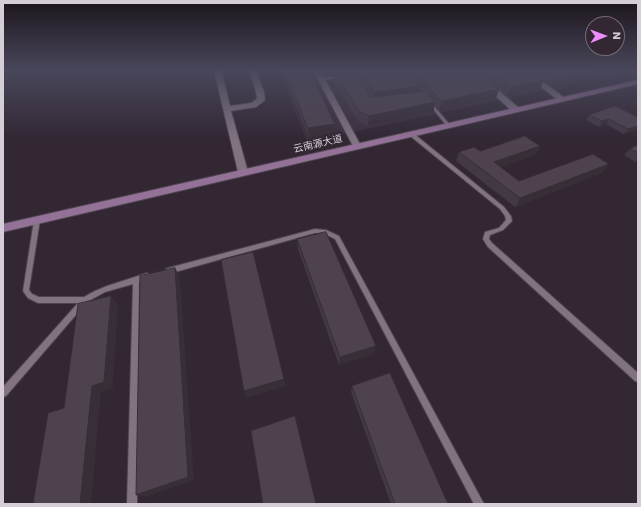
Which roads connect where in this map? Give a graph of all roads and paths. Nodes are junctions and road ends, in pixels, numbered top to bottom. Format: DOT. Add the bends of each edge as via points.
graph roads {
  1 [pos="223,94"];
  2 [pos="260,94"];
  3 [pos="329,94"];
  4 [pos="497,94"];
  5 [pos="555,94"];
  6 [pos="586,94"];
  7 [pos="425,98"];
  8 [pos="562,99"];
  9 [pos="227,109"];
  10 [pos="516,110"];
  11 [pos="448,125"];
  12 [pos="412,134"];
  13 [pos="357,146"];
  14 [pos="243,172"];
  15 [pos="37,220"];
  16 [pos="3,228"];
  17 [pos="136,280"];
  18 [pos="85,300"];
  19 [pos="638,378"];
  20 [pos="3,394"];
  21 [pos="132,504"];
  22 [pos="479,504"];
  1 -- 9 [label="street"];
  2 -- 9 [label="street" via="261,100 253,105"];
  3 -- 13 [label="street"];
  4 -- 10 [label="street"];
  5 -- 8 [label="street"];
  6 -- 8 [label="main road, 云南源大道"];
  7 -- 11 [label="lane"];
  8 -- 10 [label="main road, 云南源大道"];
  9 -- 14 [label="street"];
  10 -- 11 [label="main road, 云南源大道"];
  11 -- 12 [label="main road, 云南源大道"];
  12 -- 13 [label="main road, 云南源大道"];
  12 -- 19 [label="lane" via="502,208 508,216 506,226 485,236 488,242"];
  13 -- 14 [label="main road, 云南源大道"];
  14 -- 15 [label="main road, 云南源大道"];
  15 -- 16 [label="main road, 云南源大道"];
  15 -- 18 [label="lane" via="26,291 38,300"];
  17 -- 18 [label="lane" via="110,286"];
  17 -- 21 [label="lane"];
  17 -- 22 [label="lane" via="315,231 333,234"];
  18 -- 20 [label="lane"];
}
